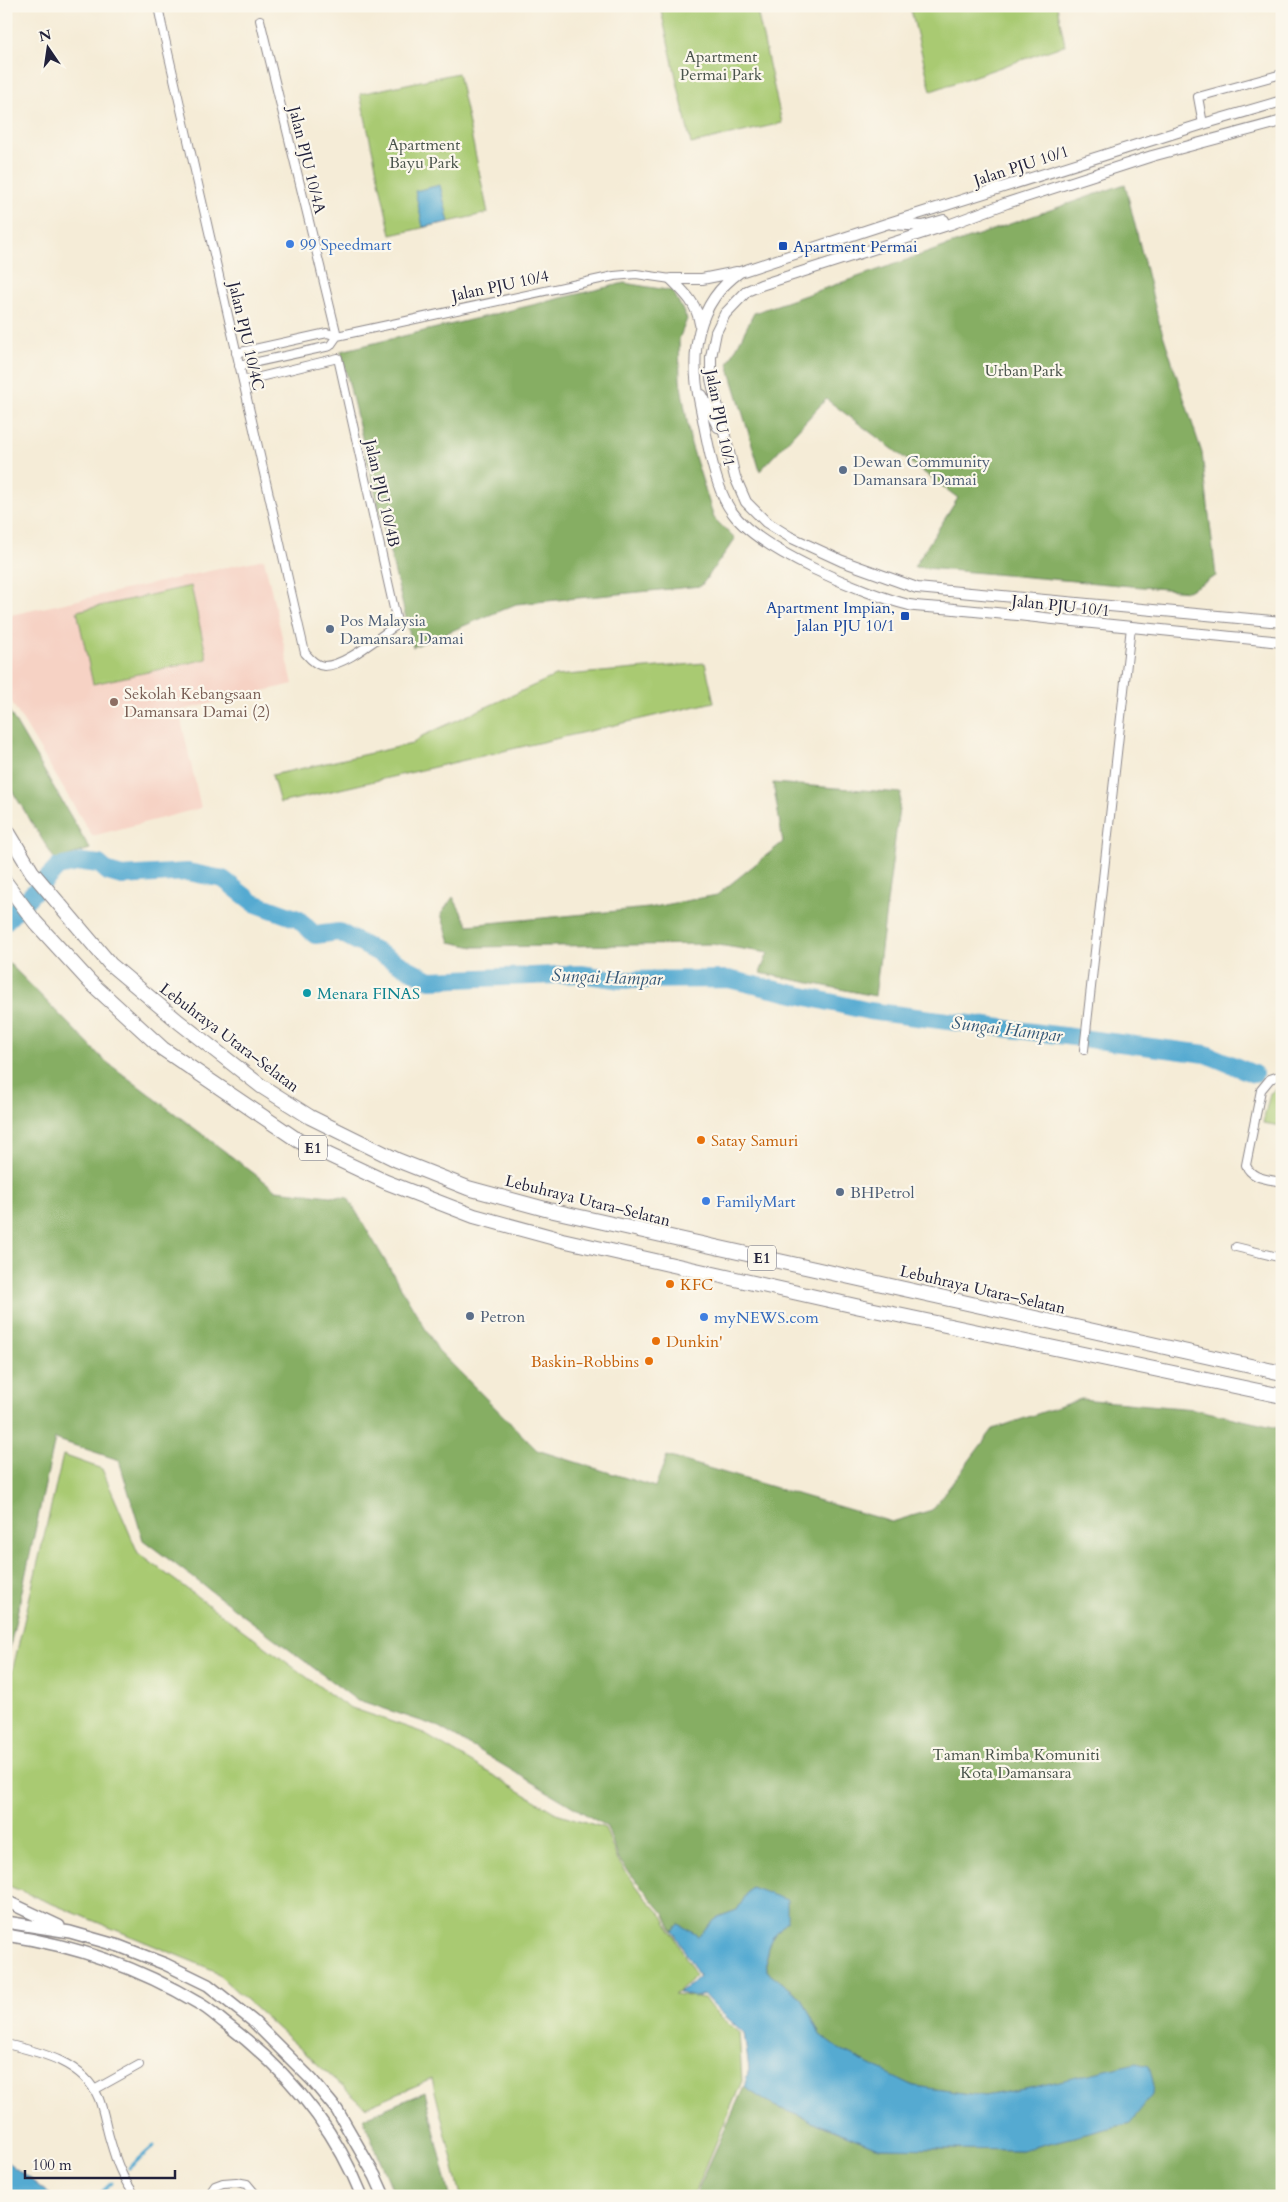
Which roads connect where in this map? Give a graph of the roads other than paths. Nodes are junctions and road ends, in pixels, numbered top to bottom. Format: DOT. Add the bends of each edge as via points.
graph roads {
  1 [pos="158,6"];
  2 [pos="260,20"];
  3 [pos="1282,74"];
  4 [pos="1282,101"];
  5 [pos="1282,121"];
  6 [pos="1203,124"];
  7 [pos="1007,204"];
  8 [pos="889,223"];
  9 [pos="740,272"];
  10 [pos="671,279"];
  11 [pos="700,324"];
  12 [pos="337,336"];
  13 [pos="236,353"];
  14 [pos="239,366"];
  15 [pos="243,380"];
  16 [pos="695,381"];
  17 [pos="725,441"];
  18 [pos="1055,600"];
  19 [pos="1003,614"];
  20 [pos="1282,622"];
  21 [pos="1130,627"];
  22 [pos="1282,642"];
  23 [pos="305,653"];
  24 [pos="6,829"];
  25 [pos="9,887"];
  26 [pos="1084,1050"];
  27 [pos="1282,1075"];
  28 [pos="1282,1182"];
  29 [pos="1236,1247"];
  30 [pos="1282,1258"];
  31 [pos="1282,1373"];
  32 [pos="1282,1396"];
  33 [pos="6,1901"];
  34 [pos="6,1922"];
  35 [pos="70,1932"];
  36 [pos="6,1935"];
  37 [pos="6,2044"];
  38 [pos="139,2065"];
  39 [pos="94,2090"];
  40 [pos="136,2196"];
  41 [pos="208,2196"];
  42 [pos="257,2196"];
  43 [pos="362,2196"];
  44 [pos="384,2196"];
  1 -- 13 [label="street, Jalan PJU 10/4C"];
  2 -- 12 [label="street, Jalan PJU 10/4A"];
  3 -- 6 [label="street" via="1198,97"];
  4 -- 6 [label="street, Jalan PJU 10/1"];
  5 -- 7 [label="street, Jalan PJU 10/1" via="1152,156"];
  6 -- 8 [label="street, Jalan PJU 10/1"];
  7 -- 8 [label="street" via="922,226"];
  7 -- 17 [label="street, Jalan PJU 10/1" via="747,291 725,314 716,332 711,357 711,379"];
  8 -- 9 [label="street, Jalan PJU 10/1"];
  9 -- 10 [label="street" via="702,279"];
  9 -- 11 [label="street, Jalan PJU 10/1" via="718,293"];
  10 -- 11 [label="street" via="694,304"];
  10 -- 12 [label="street, Jalan PJU 10/4" via="636,274 614,276"];
  11 -- 16 [label="street, Jalan PJU 10/1"];
  12 -- 13 [label="street, Jalan PJU 10/4" via="327,332"];
  12 -- 14 [label="street, Jalan PJU 10/4" via="330,346"];
  13 -- 14 [label="street, Jalan PJU 10/4C"];
  14 -- 15 [label="street, Jalan PJU 10/4C"];
  15 -- 23 [label="street, Jalan PJU 10/4C"];
  15 -- 23 [label="street, Jalan PJU 10/4B" via="338,358 397,622 335,664 323,666"];
  16 -- 17 [label="street"];
  16 -- 19 [label="street, Jalan PJU 10/1" via="724,496 731,512 752,533 825,575 910,605"];
  17 -- 18 [label="street, Jalan PJU 10/1" via="746,502 766,522 790,537 842,561 918,588"];
  18 -- 19 [label="street"];
  18 -- 20 [label="street, Jalan PJU 10/1"];
  19 -- 21 [label="street, Jalan PJU 10/1"];
  21 -- 22 [label="street, Jalan PJU 10/1"];
  21 -- 26 [label="street"];
  24 -- 31 [label="highway, Lebuhraya Utara–Selatan / E1" via="32,872 110,964 261,1086 327,1126 396,1160 459,1185 550,1210"];
  25 -- 32 [label="highway, E1" via="35,922 90,982 163,1049 299,1141 386,1182 474,1216 562,1240"];
  27 -- 28 [label="street" via="1270,1079 1261,1090 1246,1165 1251,1174"];
  29 -- 30 [label="street"];
  33 -- 35 [label="main road"];
  34 -- 35 [label="main road"];
  35 -- 44 [label="main road" via="165,1964 208,1985 253,2021 337,2110"];
  36 -- 43 [label="main road" via="40,1940 111,1962 199,2003 271,2061 300,2092 334,2140"];
  37 -- 39 [label="street" via="43,2053 64,2063"];
  38 -- 39 [label="street"];
  39 -- 40 [label="street" via="116,2161"];
  41 -- 42 [label="street" via="215,2186 223,2183 247,2184"];
}
